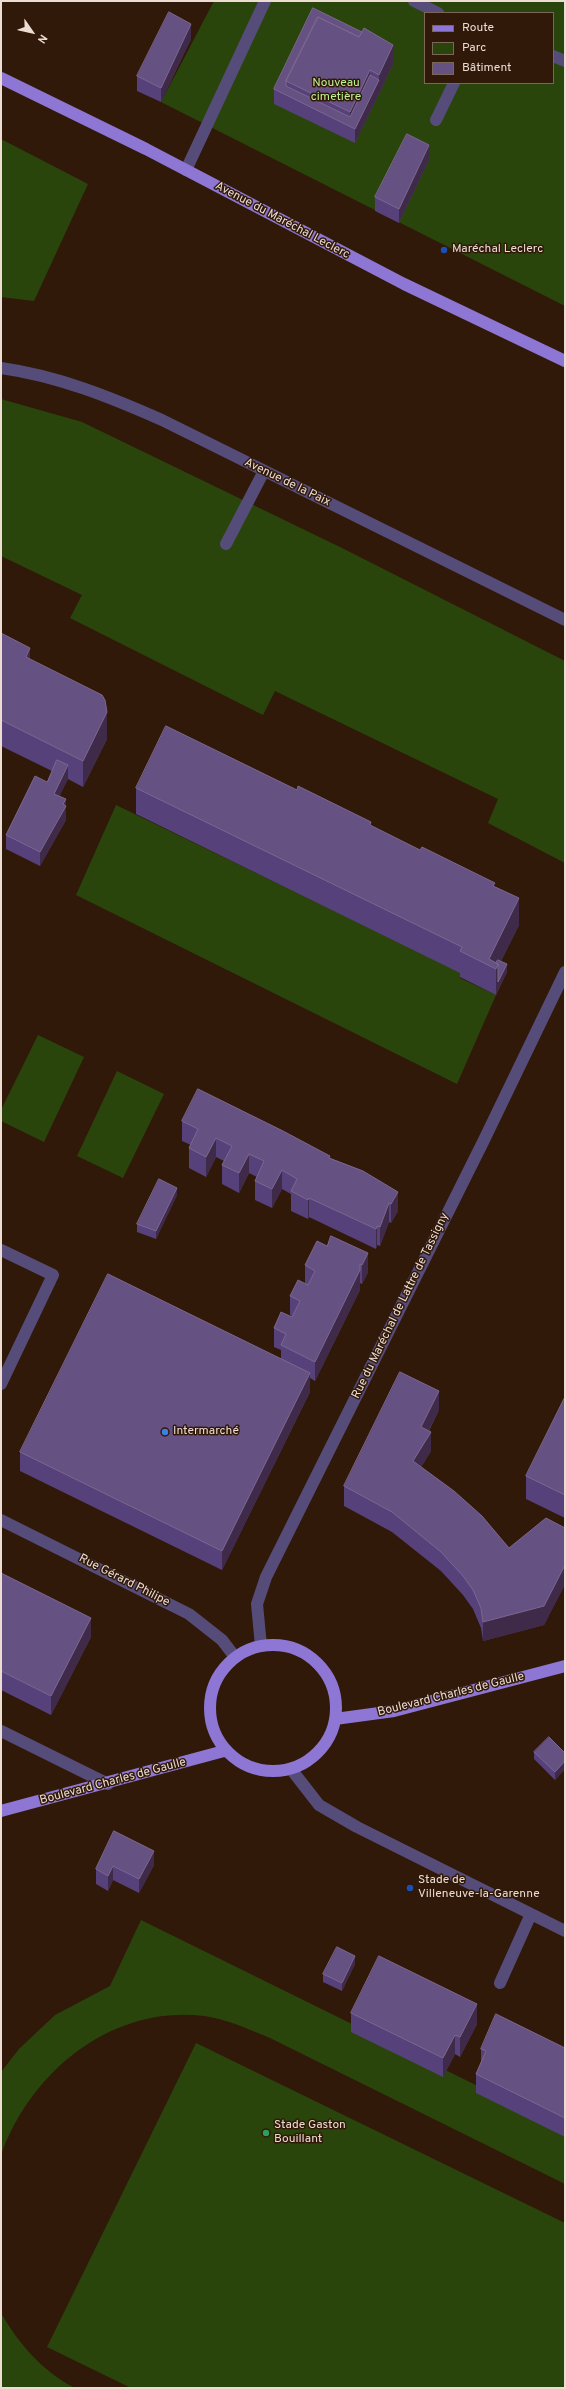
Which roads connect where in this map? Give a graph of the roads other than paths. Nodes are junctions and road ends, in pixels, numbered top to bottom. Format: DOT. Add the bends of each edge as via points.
graph roads {
  1 [pos="265,1"];
  2 [pos="414,1"];
  3 [pos="436,12"];
  4 [pos="554,56"];
  5 [pos="565,61"];
  6 [pos="1,78"];
  7 [pos="454,84"];
  8 [pos="436,120"];
  9 [pos="186,170"];
  10 [pos="565,361"];
  11 [pos="1,368"];
  12 [pos="264,471"];
  13 [pos="226,544"];
  14 [pos="565,620"];
  15 [pos="565,972"];
  16 [pos="1,1250"];
  17 [pos="1,1384"];
  18 [pos="1,1520"];
  19 [pos="261,1646"];
  20 [pos="235,1658"];
  21 [pos="565,1666"];
  22 [pos="336,1719"];
  23 [pos="1,1731"];
  24 [pos="224,1751"];
  25 [pos="291,1769"];
  26 [pos="108,1784"];
  27 [pos="1,1812"];
  28 [pos="532,1914"];
  29 [pos="565,1931"];
  30 [pos="500,1983"];
  1 -- 9 [label="street"];
  2 -- 3 [label="street"];
  4 -- 5 [label="street"];
  6 -- 9 [label="main road, Avenue du Maréchal Leclerc"];
  7 -- 8 [label="street"];
  9 -- 10 [label="main road, Avenue du Maréchal Leclerc" via="404,284"];
  11 -- 12 [label="street, Avenue de la Paix" via="37,374 112,398"];
  12 -- 13 [label="street"];
  12 -- 14 [label="street, Avenue de la Paix"];
  15 -- 19 [label="street, Rue du Maréchal de Lattre de Tassigny" via="266,1578 257,1604"];
  16 -- 17 [label="street" via="53,1275"];
  18 -- 20 [label="street, Rue Gérard Philipe" via="190,1614 222,1640"];
  19 -- 20 [label="main road"];
  19 -- 22 [label="main road" via="278,1645 295,1649 311,1657 323,1669 332,1685 336,1701"];
  20 -- 24 [label="main road" via="220,1674 213,1687 210,1702 214,1732"];
  21 -- 22 [label="main road, Boulevard Charles de Gaulle" via="394,1711"];
  22 -- 25 [label="main road" via="330,1735 320,1750 308,1762"];
  23 -- 26 [label="street"];
  24 -- 25 [label="main road" via="245,1766 260,1771 276,1772"];
  24 -- 26 [label="main road, Boulevard Charles de Gaulle"];
  25 -- 28 [label="street" via="319,1805 357,1827"];
  26 -- 27 [label="main road, Boulevard Charles de Gaulle"];
  28 -- 29 [label="street"];
  28 -- 30 [label="street"];
}
